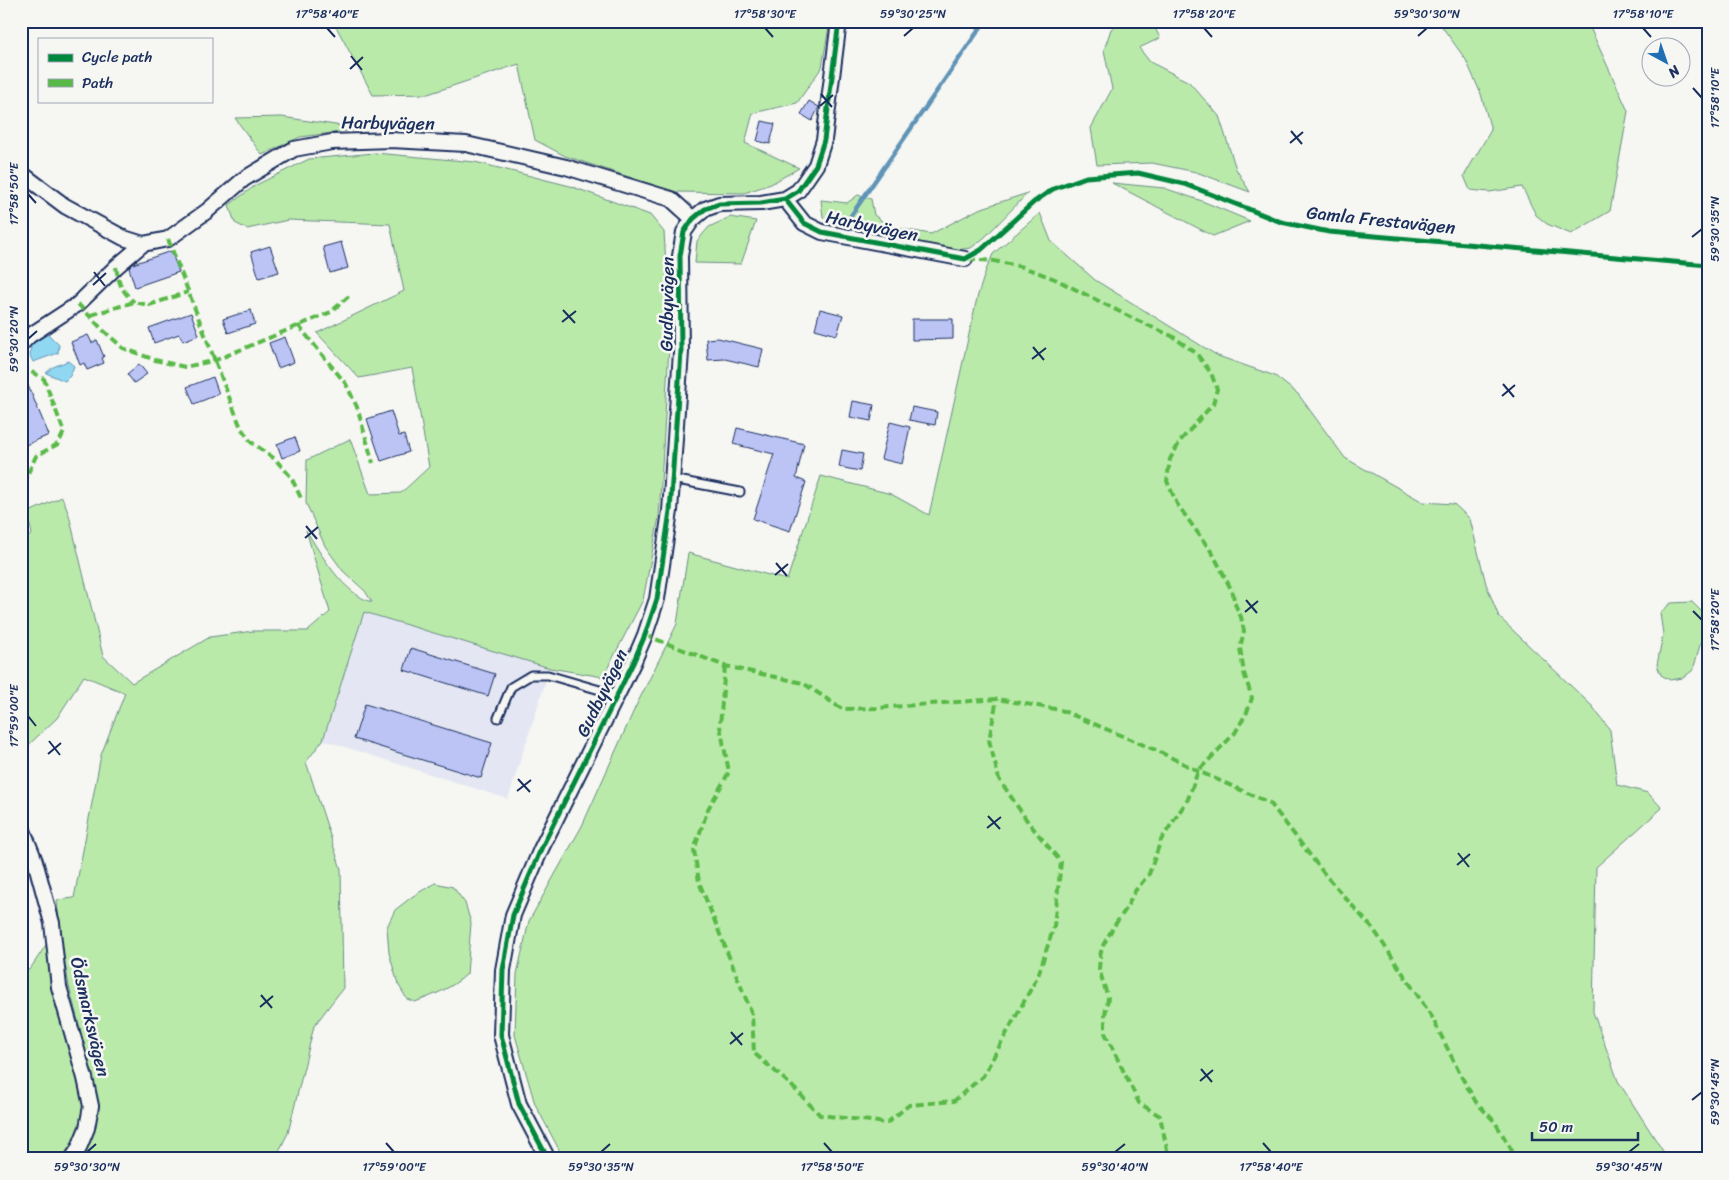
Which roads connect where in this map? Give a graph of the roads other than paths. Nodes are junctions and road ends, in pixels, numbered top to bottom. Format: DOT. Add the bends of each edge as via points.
graph roads {
  1 [pos="839,21"];
  2 [pos="21,173"];
  3 [pos="785,198"];
  4 [pos="693,219"];
  5 [pos="143,244"];
  6 [pos="965,259"];
  7 [pos="21,344"];
  8 [pos="672,479"];
  9 [pos="740,492"];
  10 [pos="617,694"];
  11 [pos="498,718"];
  12 [pos="21,825"];
  13 [pos="72,1159"];
  14 [pos="548,1159"];
  1 -- 3 [label="street" via="824,140 816,165 798,191"];
  2 -- 5 [label="street" via="65,206 124,238"];
  3 -- 4 [label="street" via="761,203 719,204 705,209"];
  3 -- 6 [label="street, Harbyvägen" via="804,223 822,232"];
  4 -- 5 [label="street, Harbyvägen" via="671,199 566,167 466,144 391,140 332,142 294,149 244,178 207,211 168,238"];
  4 -- 8 [label="street, Gudbyvägen" via="684,232 680,256 680,352"];
  5 -- 7 [label="street" via="78,304"];
  8 -- 9 [label="lane"];
  8 -- 10 [label="street, Gudbyvägen" via="657,599 645,635"];
  10 -- 11 [label="lane" via="548,674 532,675 511,687"];
  10 -- 14 [label="street, Gudbyvägen" via="541,849 513,915 503,970 502,1035 520,1104"];
  12 -- 13 [label="street, Ödsmarksvägen" via="52,923 59,987 91,1106 87,1128"];
}
